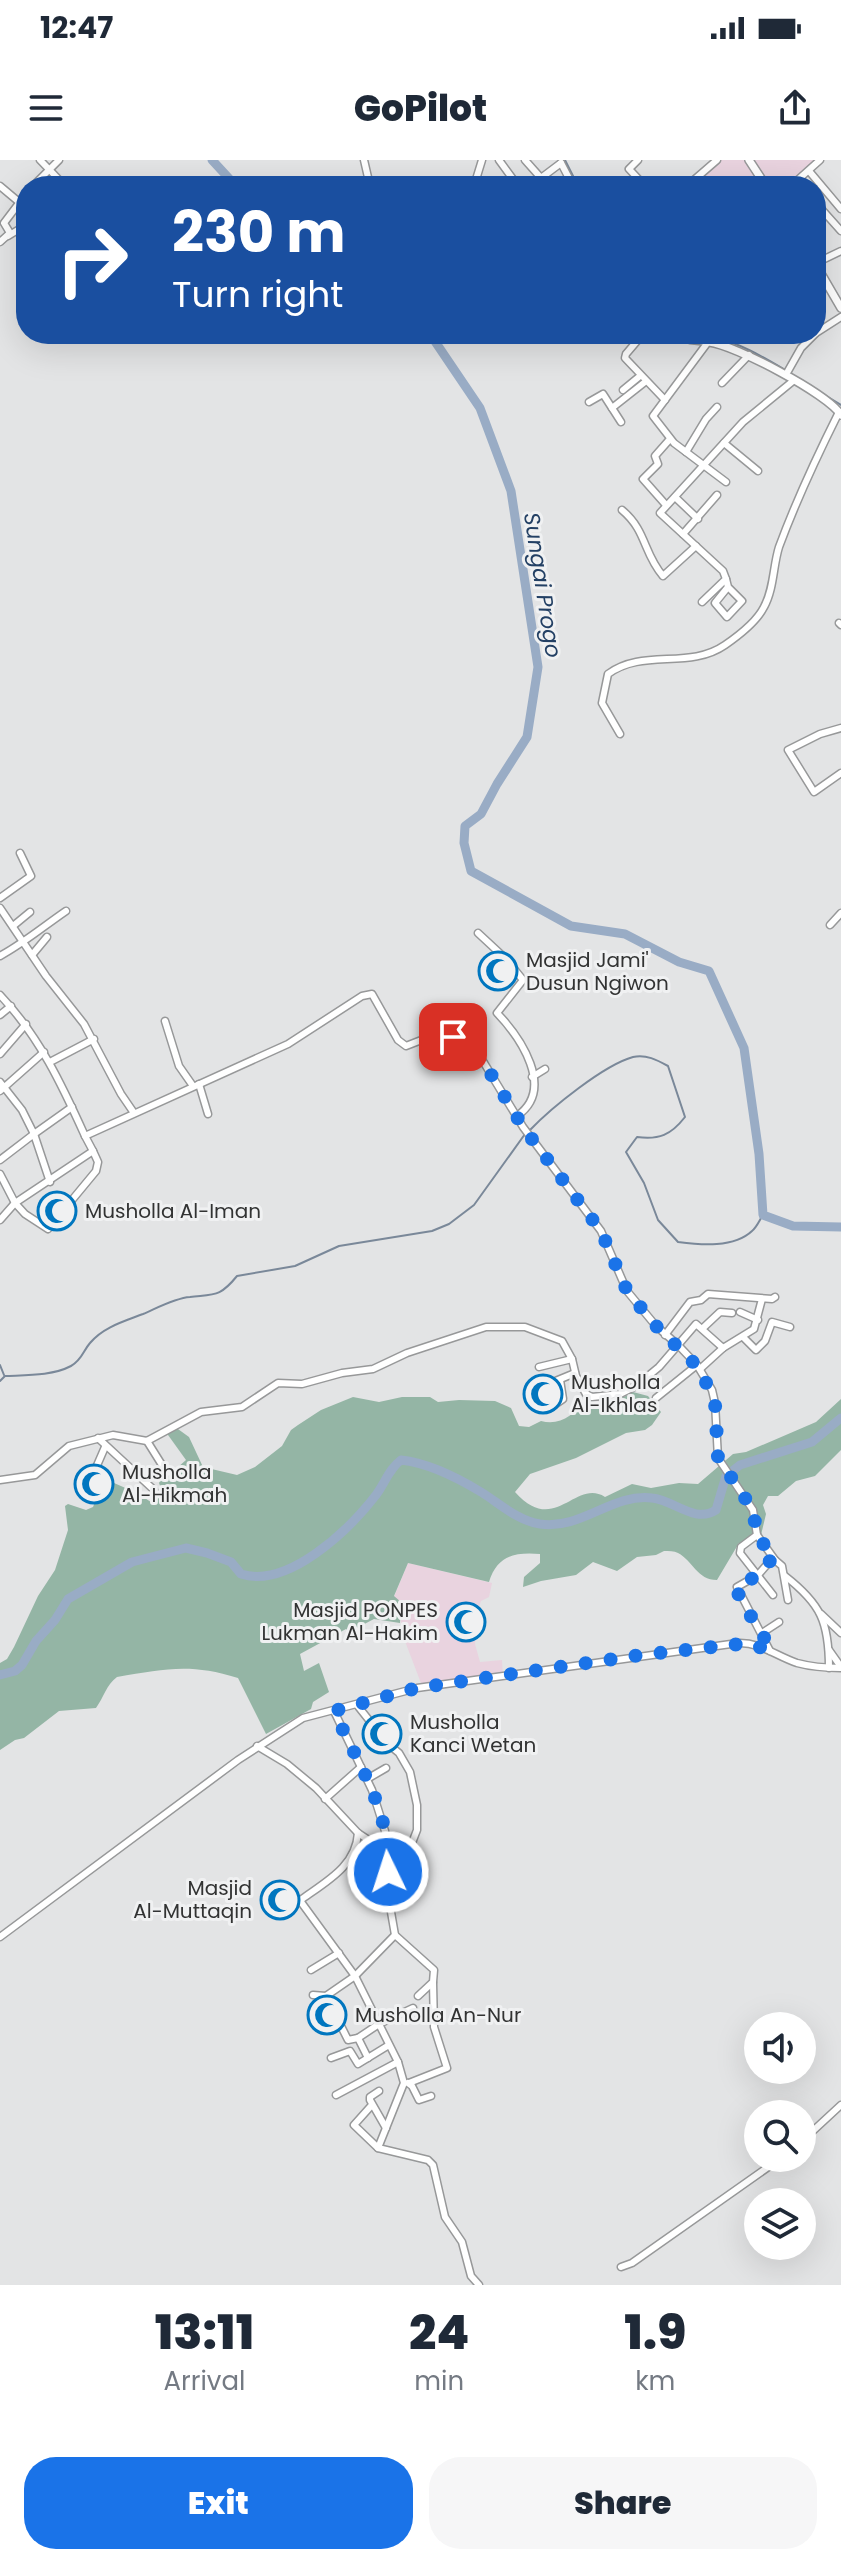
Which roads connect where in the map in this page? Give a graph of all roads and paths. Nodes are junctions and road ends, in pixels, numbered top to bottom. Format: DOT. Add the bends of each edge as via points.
graph roads {
  1 [pos="40,160"];
  2 [pos="59,160"];
  3 [pos="525,160"];
  4 [pos="638,160"];
  5 [pos="717,160"];
  6 [pos="820,160"];
  7 [pos="560,162"];
  8 [pos="49,169"];
  9 [pos="809,171"];
  10 [pos="42,176"];
  11 [pos="56,176"];
  12 [pos="539,176"];
  13 [pos="543,176"];
  14 [pos="636,176"];
  15 [pos="699,176"];
  16 [pos="804,176"];
  17 [pos="813,176"];
  18 [pos="0,186"];
  19 [pos="826,191"];
  20 [pos="16,199"];
  21 [pos="16,206"];
  22 [pos="841,209"];
  23 [pos="826,214"];
  24 [pos="2,223"];
  25 [pos="16,231"];
  26 [pos="841,231"];
  27 [pos="8,236"];
  28 [pos="0,242"];
  29 [pos="826,282"];
  30 [pos="841,308"];
  31 [pos="635,344"];
  32 [pos="707,344"];
  33 [pos="721,344"];
  34 [pos="805,344"];
  35 [pos="749,355"];
  36 [pos="788,371"];
  37 [pos="643,379"];
  38 [pos="793,381"];
  39 [pos="722,383"];
  40 [pos="623,390"];
  41 [pos="665,400"];
  42 [pos="589,402"];
  43 [pos="717,407"];
  44 [pos="612,408"];
  45 [pos="840,413"];
  46 [pos="621,422"];
  47 [pos="670,439"];
  48 [pos="724,443"];
  49 [pos="686,452"];
  50 [pos="705,465"];
  51 [pos="758,471"];
  52 [pos="726,482"];
  53 [pos="717,495"];
  54 [pos="675,497"];
  55 [pos="666,505"];
  56 [pos="622,510"];
  57 [pos="698,519"];
  58 [pos="683,534"];
  59 [pos="696,546"];
  60 [pos="726,579"];
  61 [pos="728,587"];
  62 [pos="702,602"];
  63 [pos="841,728"];
  64 [pos="620,734"];
  65 [pos="841,773"];
  66 [pos="20,853"];
  67 [pos="0,898"];
  68 [pos="0,908"];
  69 [pos="66,911"];
  70 [pos="30,912"];
  71 [pos="841,913"];
  72 [pos="830,925"];
  73 [pos="13,926"];
  74 [pos="478,933"];
  75 [pos="47,937"];
  76 [pos="23,943"];
  77 [pos="32,955"];
  78 [pos="0,956"];
  79 [pos="0,995"];
  80 [pos="11,1006"];
  81 [pos="0,1015"];
  82 [pos="165,1021"];
  83 [pos="26,1024"];
  84 [pos="94,1039"];
  85 [pos="44,1052"];
  86 [pos="0,1054"];
  87 [pos="50,1062"];
  88 [pos="545,1069"];
  89 [pos="532,1077"];
  90 [pos="196,1085"];
  91 [pos="1,1087"];
  92 [pos="72,1107"];
  93 [pos="134,1113"];
  94 [pos="208,1114"];
  95 [pos="517,1116"];
  96 [pos="34,1134"];
  97 [pos="85,1136"];
  98 [pos="93,1151"];
  99 [pos="0,1160"];
  100 [pos="0,1174"];
  101 [pos="50,1182"];
  102 [pos="15,1203"];
  103 [pos="0,1220"];
  104 [pos="775,1297"];
  105 [pos="762,1299"];
  106 [pos="758,1320"];
  107 [pos="790,1327"];
  108 [pos="703,1328"];
  109 [pos="665,1335"];
  110 [pos="743,1337"];
  111 [pos="678,1345"];
  112 [pos="723,1348"];
  113 [pos="572,1359"];
  114 [pos="539,1367"];
  115 [pos="699,1367"];
  116 [pos="575,1373"];
  117 [pos="560,1380"];
  118 [pos="541,1387"];
  119 [pos="656,1398"];
  120 [pos="550,1408"];
  121 [pos="98,1438"];
  122 [pos="147,1441"];
  123 [pos="105,1447"];
  124 [pos="167,1473"];
  125 [pos="0,1480"];
  126 [pos="105,1484"];
  127 [pos="154,1490"];
  128 [pos="757,1535"];
  129 [pos="775,1560"];
  130 [pos="758,1575"];
  131 [pos="785,1576"];
  132 [pos="773,1595"];
  133 [pos="788,1600"];
  134 [pos="821,1614"];
  135 [pos="779,1622"];
  136 [pos="762,1633"];
  137 [pos="841,1633"];
  138 [pos="827,1647"];
  139 [pos="770,1651"];
  140 [pos="829,1668"];
  141 [pos="841,1668"];
  142 [pos="357,1705"];
  143 [pos="334,1711"];
  144 [pos="257,1746"];
  145 [pos="361,1767"];
  146 [pos="386,1768"];
  147 [pos="367,1779"];
  148 [pos="325,1799"];
  149 [pos="358,1833"];
  150 [pos="385,1851"];
  151 [pos="404,1879"];
  152 [pos="390,1885"];
  153 [pos="412,1896"];
  154 [pos="395,1935"];
  155 [pos="0,1937"];
  156 [pos="339,1953"];
  157 [pos="311,1970"];
  158 [pos="355,1976"];
  159 [pos="433,1982"];
  160 [pos="313,1995"];
  161 [pos="326,1996"];
  162 [pos="418,1996"];
  163 [pos="413,2008"];
  164 [pos="379,2024"];
  165 [pos="358,2038"];
  166 [pos="389,2045"];
  167 [pos="331,2058"];
  168 [pos="368,2058"];
  169 [pos="398,2062"];
  170 [pos="406,2083"];
  171 [pos="379,2091"];
  172 [pos="336,2095"];
  173 [pos="431,2096"];
  174 [pos="841,2105"];
  175 [pos="371,2106"];
  176 [pos="386,2128"];
  177 [pos="816,2128"];
  178 [pos="378,2148"];
  179 [pos="761,2172"];
  180 [pos="621,2267"];
  181 [pos="479,2285"];
  1 -- 8 [label="street"];
  2 -- 8 [label="street"];
  3 -- 12 [label="street"];
  4 -- 14 [label="street" via="629,169"];
  5 -- 15 [label="street"];
  6 -- 9 [label="street"];
  7 -- 13 [label="street"];
  8 -- 10 [label="street"];
  8 -- 11 [label="street"];
  9 -- 16 [label="street"];
  9 -- 17 [label="street"];
  18 -- 20 [label="street"];
  19 -- 22 [label="street"];
  21 -- 24 [label="street"];
  23 -- 26 [label="street"];
  24 -- 27 [label="street"];
  25 -- 27 [label="street"];
  27 -- 28 [label="street"];
  29 -- 30 [label="main road"];
  31 -- 37 [label="street" via="625,356"];
  32 -- 41 [label="street"];
  33 -- 35 [label="main road"];
  34 -- 36 [label="street"];
  35 -- 38 [label="main road"];
  35 -- 39 [label="street"];
  37 -- 40 [label="street"];
  37 -- 41 [label="street"];
  37 -- 44 [label="street"];
  38 -- 45 [label="main road"];
  38 -- 48 [label="street"];
  41 -- 47 [label="street" via="653,418"];
  42 -- 44 [label="street" via="603,394"];
  43 -- 49 [label="street"];
  44 -- 46 [label="street"];
  45 -- 64 [label="street" via="778,550 765,607 724,645 705,655 656,658 619,666 608,674 602,703"];
  47 -- 49 [label="street"];
  47 -- 55 [label="street" via="655,456 658,464 643,479"];
  48 -- 50 [label="street"];
  48 -- 51 [label="street"];
  49 -- 50 [label="street"];
  50 -- 52 [label="street"];
  50 -- 54 [label="street"];
  53 -- 57 [label="street"];
  54 -- 55 [label="street"];
  54 -- 57 [label="street"];
  55 -- 58 [label="street" via="660,515"];
  56 -- 59 [label="street" via="637,524 663,576"];
  57 -- 58 [label="street"];
  58 -- 59 [label="street"];
  59 -- 60 [label="street"];
  60 -- 61 [label="street"];
  60 -- 62 [label="street"];
  61 -- 61 [label="street" via="742,602 727,617 715,603"];
  63 -- 65 [label="street" via="788,750 814,792"];
  66 -- 67 [label="street" via="31,876"];
  68 -- 73 [label="street"];
  69 -- 76 [label="street"];
  70 -- 73 [label="street"];
  71 -- 72 [label="street"];
  73 -- 76 [label="street"];
  74 -- 89 [label="street" via="523,980 497,1014 521,1041"];
  75 -- 77 [label="street"];
  76 -- 77 [label="street"];
  76 -- 78 [label="street"];
  77 -- 84 [label="street"];
  79 -- 80 [label="street"];
  80 -- 81 [label="street"];
  80 -- 83 [label="street"];
  82 -- 90 [label="street" via="179,1066"];
  83 -- 85 [label="street"];
  83 -- 86 [label="street"];
  84 -- 87 [label="street"];
  84 -- 93 [label="street"];
  85 -- 87 [label="street"];
  85 -- 91 [label="street"];
  87 -- 92 [label="street"];
  88 -- 89 [label="street"];
  89 -- 95 [label="street" via="530,1100"];
  90 -- 93 [label="street"];
  90 -- 94 [label="street"];
  90 -- 95 [label="street" via="288,1044 355,999 372,994 406,1046 424,1039 467,1041"];
  91 -- 96 [label="street"];
  92 -- 96 [label="street"];
  92 -- 97 [label="street"];
  93 -- 97 [label="street"];
  95 -- 109 [label="street" via="601,1231 627,1291"];
  96 -- 99 [label="street"];
  96 -- 101 [label="street"];
  97 -- 98 [label="street"];
  98 -- 101 [label="street"];
  98 -- 102 [label="street" via="96,1171 48,1229"];
  100 -- 102 [label="street"];
  101 -- 102 [label="street"];
  102 -- 103 [label="street"];
  104 -- 105 [label="street"];
  105 -- 106 [label="street"];
  105 -- 109 [label="street" via="708,1294 690,1302"];
  106 -- 108 [label="street" via="720,1312"];
  106 -- 110 [label="street"];
  107 -- 110 [label="street" via="772,1322 756,1350"];
  108 -- 111 [label="street" via="693,1324"];
  108 -- 112 [label="street"];
  109 -- 111 [label="street"];
  110 -- 112 [label="street"];
  111 -- 115 [label="street"];
  111 -- 116 [label="street" via="645,1380 620,1394 592,1397"];
  112 -- 115 [label="street"];
  113 -- 114 [label="street"];
  113 -- 116 [label="street"];
  113 -- 122 [label="street" via="566,1345 546,1334 509,1325 486,1327 373,1369 302,1384 278,1383 242,1407 201,1412"];
  115 -- 119 [label="street"];
  115 -- 128 [label="street" via="714,1397 717,1451 753,1510"];
  116 -- 117 [label="street"];
  117 -- 118 [label="street"];
  117 -- 120 [label="street" via="563,1399"];
  121 -- 122 [label="street" via="120,1435"];
  121 -- 123 [label="street"];
  121 -- 125 [label="street" via="65,1448 35,1475"];
  122 -- 124 [label="street"];
  123 -- 126 [label="street" via="95,1470"];
  123 -- 127 [label="street"];
  128 -- 129 [label="street"];
  128 -- 130 [label="street" via="740,1551"];
  129 -- 130 [label="street"];
  129 -- 131 [label="street"];
  130 -- 132 [label="street"];
  130 -- 136 [label="street" via="736,1588"];
  131 -- 133 [label="street"];
  131 -- 134 [label="street" via="812,1598"];
  134 -- 137 [label="street"];
  134 -- 138 [label="street"];
  135 -- 136 [label="street"];
  136 -- 139 [label="street"];
  138 -- 140 [label="street"];
  138 -- 141 [label="street"];
  139 -- 140 [label="street" via="796,1663"];
  139 -- 142 [label="street" via="749,1643 654,1653 417,1688"];
  140 -- 141 [label="street"];
  142 -- 143 [label="street"];
  142 -- 151 [label="street" via="410,1772 417,1830"];
  143 -- 144 [label="street" via="303,1718"];
  143 -- 145 [label="street"];
  144 -- 148 [label="street" via="287,1764"];
  144 -- 155 [label="street"];
  145 -- 147 [label="street"];
  145 -- 148 [label="street"];
  146 -- 147 [label="street"];
  147 -- 150 [label="street" via="385,1831"];
  148 -- 149 [label="street"];
  149 -- 150 [label="street"];
  149 -- 156 [label="street" via="357,1848 346,1866 301,1900"];
  150 -- 152 [label="street"];
  151 -- 152 [label="street"];
  151 -- 153 [label="street"];
  152 -- 154 [label="street"];
  154 -- 158 [label="street"];
  154 -- 159 [label="street" via="433,1969"];
  156 -- 157 [label="street"];
  156 -- 158 [label="street"];
  158 -- 161 [label="street"];
  158 -- 164 [label="street"];
  159 -- 162 [label="street"];
  159 -- 170 [label="street" via="434,2027 447,2068"];
  160 -- 161 [label="street"];
  161 -- 165 [label="street" via="348,2040"];
  163 -- 164 [label="street"];
  164 -- 165 [label="street"];
  164 -- 166 [label="street"];
  165 -- 168 [label="street"];
  166 -- 168 [label="street"];
  166 -- 169 [label="street"];
  167 -- 168 [label="street" via="350,2051 356,2063"];
  169 -- 170 [label="street"];
  169 -- 172 [label="street"];
  170 -- 173 [label="street" via="419,2100"];
  170 -- 176 [label="street"];
  171 -- 175 [label="street" via="370,2097"];
  174 -- 177 [label="street"];
  175 -- 176 [label="street"];
  175 -- 178 [label="street" via="354,2125"];
  176 -- 178 [label="street"];
  178 -- 181 [label="street" via="433,2165 445,2217 462,2242 471,2276"];
  179 -- 180 [label="street"];
}
